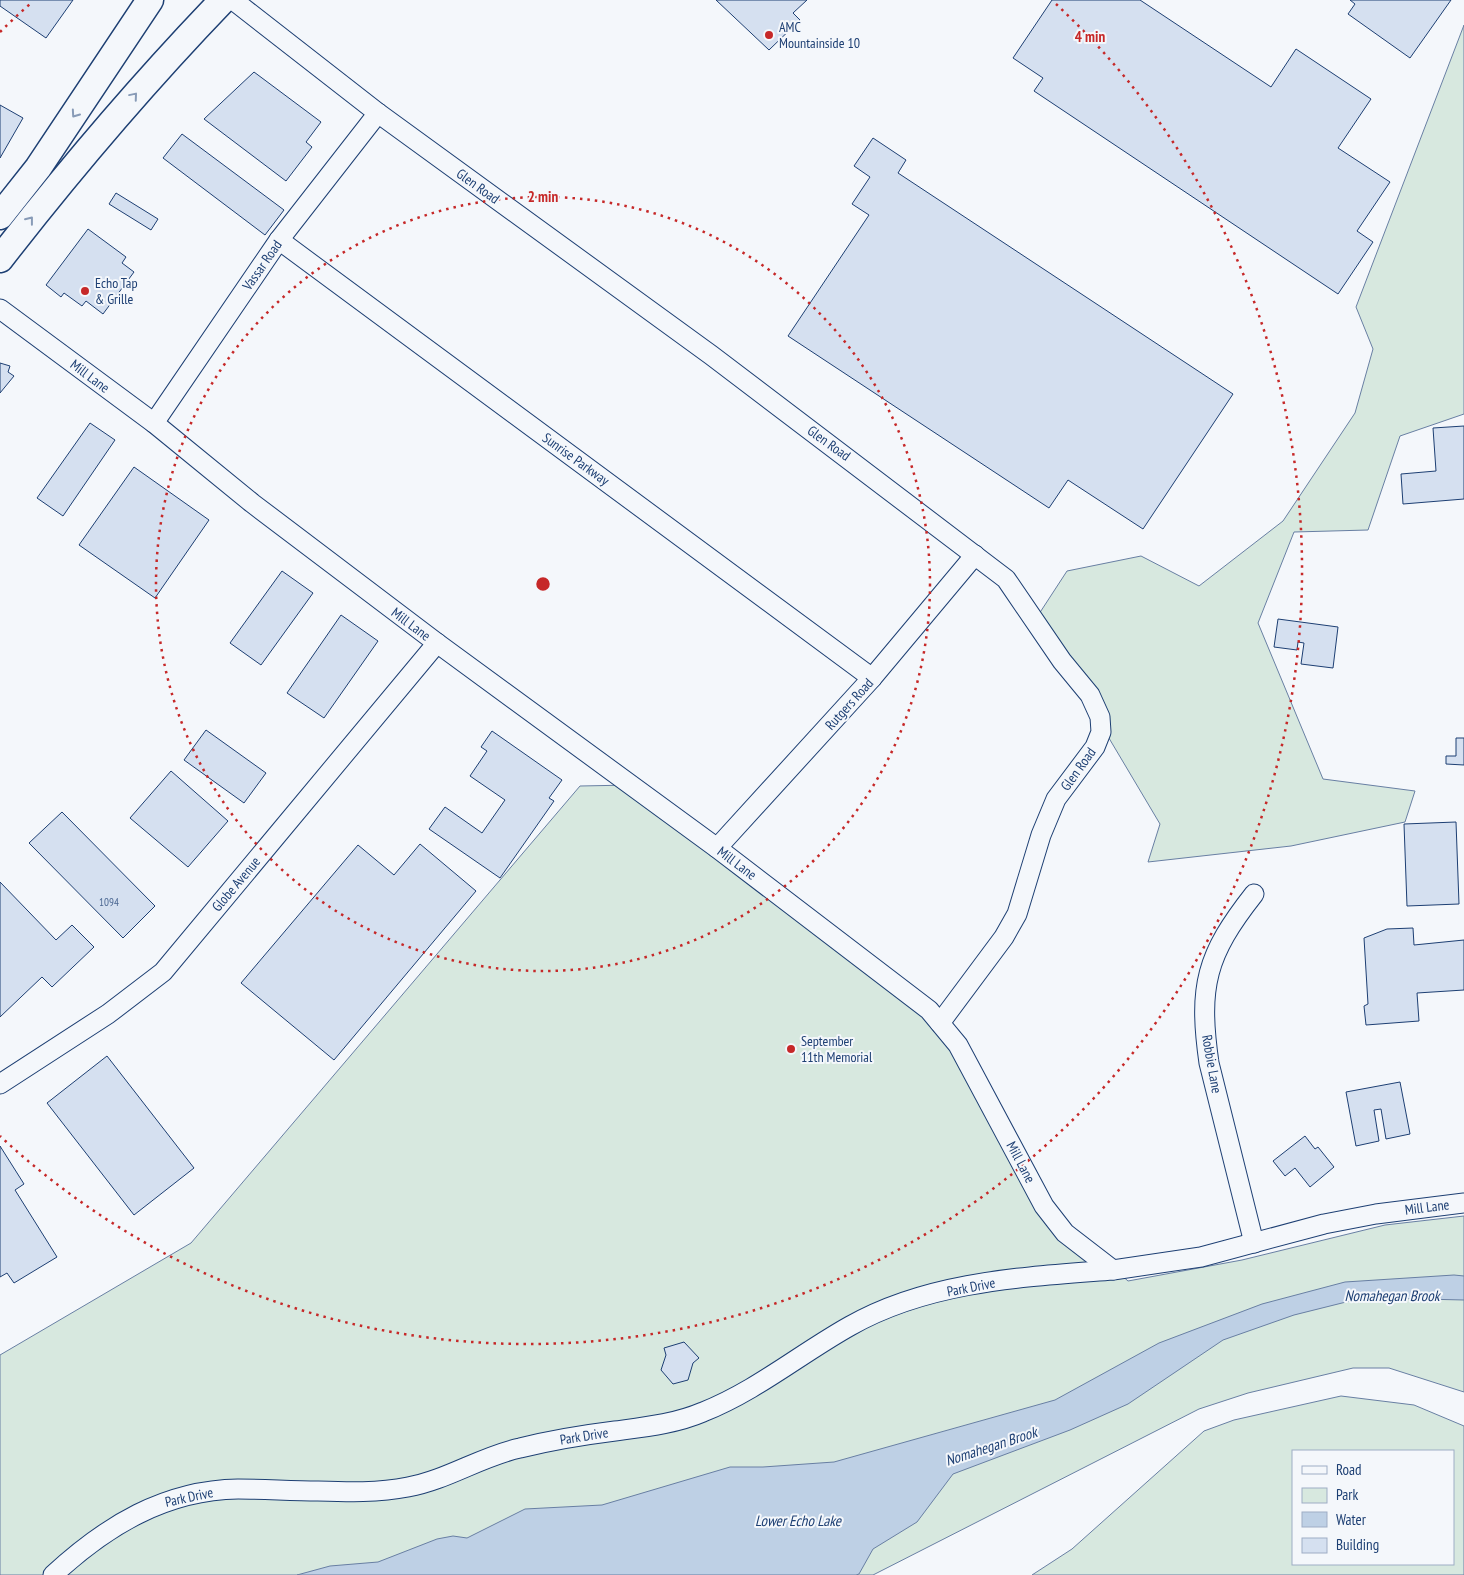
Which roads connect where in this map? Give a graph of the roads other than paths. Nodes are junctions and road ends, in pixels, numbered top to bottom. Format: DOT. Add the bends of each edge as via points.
graph roads {
  1 [pos="150,0"];
  2 [pos="223,0"];
  3 [pos="233,0"];
  4 [pos="378,113"];
  5 [pos="0,216"];
  6 [pos="280,240"];
  7 [pos="0,259"];
  8 [pos="0,309"];
  9 [pos="154,423"];
  10 [pos="975,555"];
  11 [pos="437,643"];
  12 [pos="872,678"];
  13 [pos="717,848"];
  14 [pos="1254,894"];
  15 [pos="940,1023"];
  16 [pos="0,1084"];
  17 [pos="1464,1202"];
  18 [pos="1254,1243"];
  19 [pos="1114,1270"];
  20 [pos="54,1575"];
  1 -- 5 [label="highway, one-way" via="38,168"];
  7 -- 2 [label="highway, one-way" via="158,68"];
  3 -- 4 [label="street, Glen Road"];
  4 -- 6 [label="street, Vassar Road"];
  4 -- 10 [label="street, Glen Road" via="710,355"];
  6 -- 9 [label="street, Vassar Road"];
  6 -- 12 [label="street, Sunrise Parkway"];
  8 -- 9 [label="street, Mill Lane"];
  9 -- 11 [label="street, Mill Lane" via="252,503"];
  10 -- 12 [label="street, Rutgers Road"];
  10 -- 15 [label="street, Glen Road" via="1006,579 1062,661 1090,695 1100,717 1101,732 1095,747 1056,799 1041,835 1017,914 1004,937"];
  11 -- 13 [label="street, Mill Lane"];
  11 -- 16 [label="street, Globe Avenue" via="163,972 108,1014"];
  12 -- 13 [label="street, Rutgers Road"];
  13 -- 15 [label="street, Mill Lane" via="902,987"];
  14 -- 18 [label="street, Robbie Lane" via="1229,925 1214,953 1206,981 1205,1006 1209,1063"];
  15 -- 19 [label="street, Mill Lane" via="958,1045 1044,1206 1064,1233"];
  17 -- 18 [label="street, Mill Lane" via="1324,1224"];
  18 -- 19 [label="street, Mill Lane" via="1201,1257"];
  19 -- 20 [label="street, Park Drive" via="1020,1278 912,1299 850,1326 727,1402 700,1414 674,1422 516,1448 411,1487 364,1492 237,1489 176,1498 127,1518 84,1547"];
}
